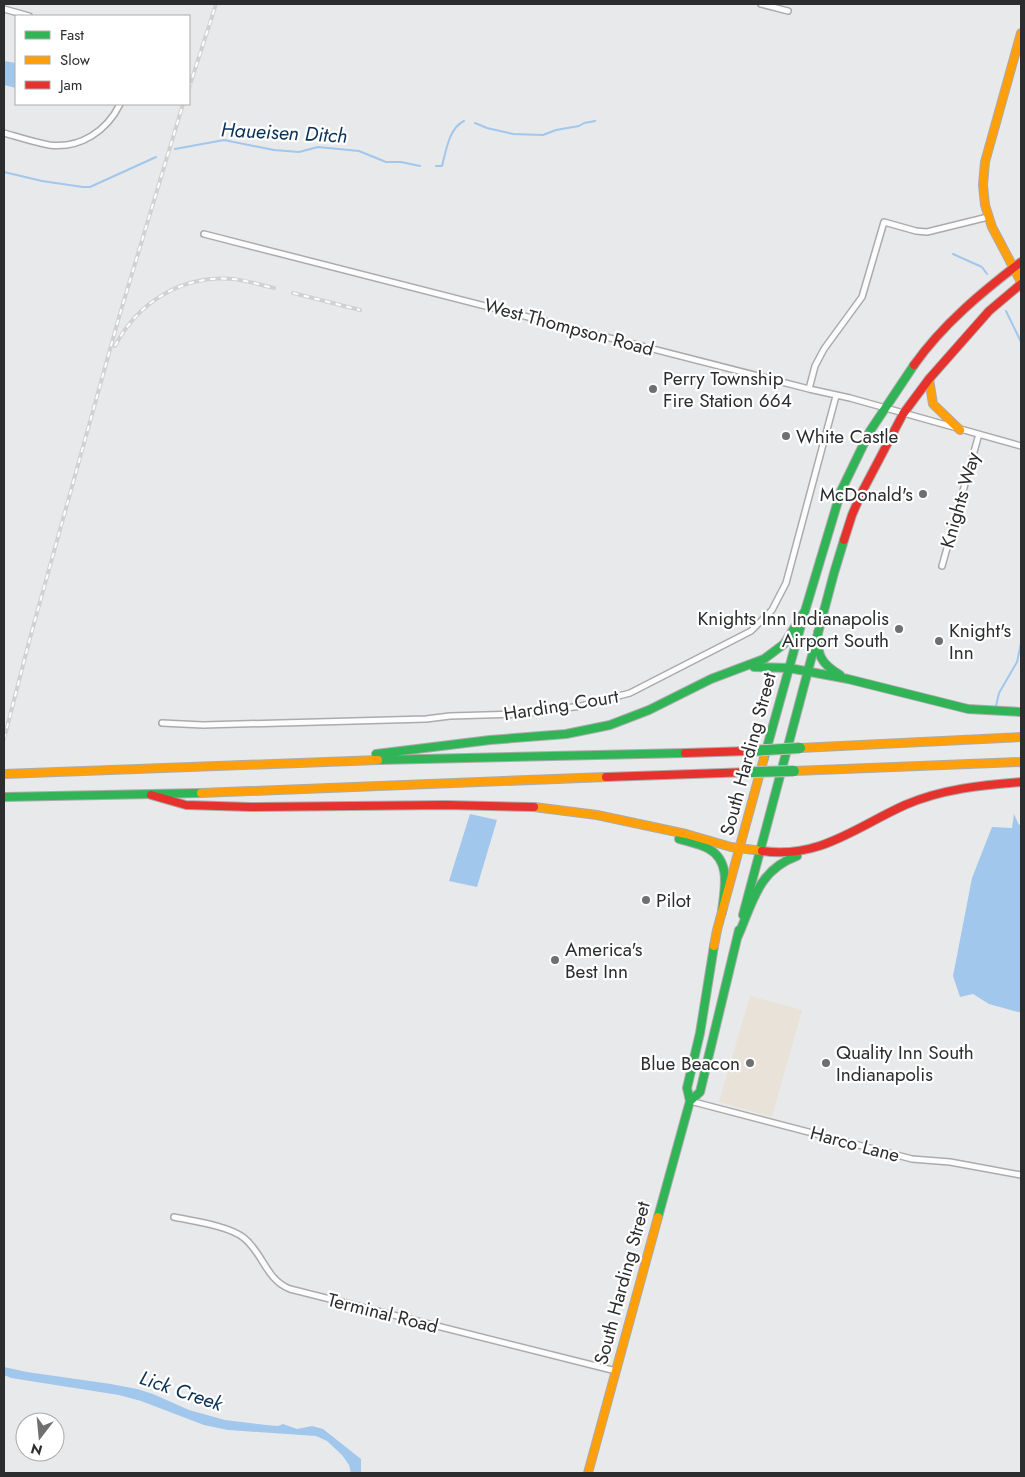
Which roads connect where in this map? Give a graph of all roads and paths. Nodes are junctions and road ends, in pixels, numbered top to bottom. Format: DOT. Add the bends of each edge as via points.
graph roads {
  1 [pos="761,4"];
  2 [pos="4,9"];
  3 [pos="788,11"];
  4 [pos="25,15"];
  5 [pos="1021,33"];
  6 [pos="119,105"];
  7 [pos="4,133"];
  8 [pos="988,217"];
  9 [pos="204,234"];
  10 [pos="1017,265"];
  11 [pos="1021,283"];
  12 [pos="928,378"];
  13 [pos="809,389"];
  14 [pos="836,396"];
  15 [pos="884,409"];
  16 [pos="903,414"];
  17 [pos="960,430"];
  18 [pos="979,434"];
  19 [pos="1021,446"];
  20 [pos="942,566"];
  21 [pos="805,610"];
  22 [pos="818,632"];
  23 [pos="741,668"];
  24 [pos="789,668"];
  25 [pos="808,672"];
  26 [pos="848,679"];
  27 [pos="1021,712"];
  28 [pos="162,722"];
  29 [pos="1021,736"];
  30 [pos="336,761"];
  31 [pos="1021,762"];
  32 [pos="8,774"];
  33 [pos="1021,782"];
  34 [pos="151,795"];
  35 [pos="5,797"];
  36 [pos="635,824"];
  37 [pos="741,848"];
  38 [pos="812,849"];
  39 [pos="760,851"];
  40 [pos="722,912"];
  41 [pos="738,936"];
  42 [pos="690,1101"];
  43 [pos="1021,1175"];
  44 [pos="174,1216"];
  45 [pos="616,1371"];
  46 [pos="588,1473"];
  1 -- 3 [label="street"];
  2 -- 4 [label="street"];
  5 -- 8 [label="main road, South Harding Street" via="985,164 983,185"];
  6 -- 7 [label="street" via="101,130 77,143 49,145"];
  8 -- 10 [label="main road, South Harding Street" via="994,232"];
  8 -- 13 [label="street" via="928,232 884,222 861,299 821,354"];
  9 -- 13 [label="street, West Thompson Road"];
  10 -- 11 [label="main road, South Harding Street"];
  10 -- 15 [label="main road, South Harding Street" via="956,316 918,359"];
  11 -- 12 [label="main road, South Harding Street" via="989,311"];
  12 -- 16 [label="main road, South Harding Street"];
  12 -- 17 [label="main road" via="933,404"];
  13 -- 14 [label="street, West Thompson Road"];
  14 -- 15 [label="street, West Thompson Road"];
  14 -- 28 [label="street, Harding Court" via="786,583 772,610 751,631 630,694 581,706 522,714 203,725"];
  15 -- 16 [label="street, West Thompson Road"];
  15 -- 21 [label="main road, South Harding Street" via="841,491"];
  16 -- 17 [label="street, West Thompson Road"];
  16 -- 22 [label="main road, South Harding Street" via="852,515"];
  17 -- 18 [label="street, West Thompson Road"];
  18 -- 19 [label="street, West Thompson Road"];
  18 -- 20 [label="street, Knights Way"];
  21 -- 23 [label="main road" via="780,648 761,661"];
  21 -- 24 [label="main road, South Harding Street"];
  22 -- 25 [label="main road, South Harding Street"];
  22 -- 26 [label="main road" via="817,648 821,661"];
  23 -- 24 [label="main road"];
  23 -- 30 [label="main road" via="634,716 580,732 442,744"];
  24 -- 25 [label="main road"];
  24 -- 37 [label="main road, South Harding Street"];
  25 -- 26 [label="main road"];
  25 -- 39 [label="main road, South Harding Street"];
  26 -- 27 [label="main road" via="968,709"];
  29 -- 30 [label="main road, bridge" via="750,751"];
  30 -- 32 [label="main road"];
  31 -- 34 [label="main road, bridge"];
  33 -- 38 [label="main road" via="980,785 935,795 906,805"];
  34 -- 35 [label="main road"];
  34 -- 36 [label="main road" via="186,805 251,807 518,806 597,815"];
  36 -- 37 [label="main road"];
  36 -- 40 [label="main road" via="714,852 721,859 725,870"];
  37 -- 39 [label="main road"];
  37 -- 40 [label="main road, South Harding Street"];
  38 -- 39 [label="main road" via="786,853"];
  38 -- 41 [label="main road" via="783,861 767,874"];
  39 -- 41 [label="main road, South Harding Street"];
  40 -- 42 [label="main road, South Harding Street" via="687,1088"];
  41 -- 42 [label="main road, South Harding Street" via="700,1092"];
  42 -- 43 [label="street, Harco Lane" via="912,1159 950,1162"];
  42 -- 45 [label="main road, South Harding Street"];
  44 -- 45 [label="street, Terminal Road" via="241,1235 254,1248 273,1278 290,1289"];
  45 -- 46 [label="main road, South Harding Street"];
}
